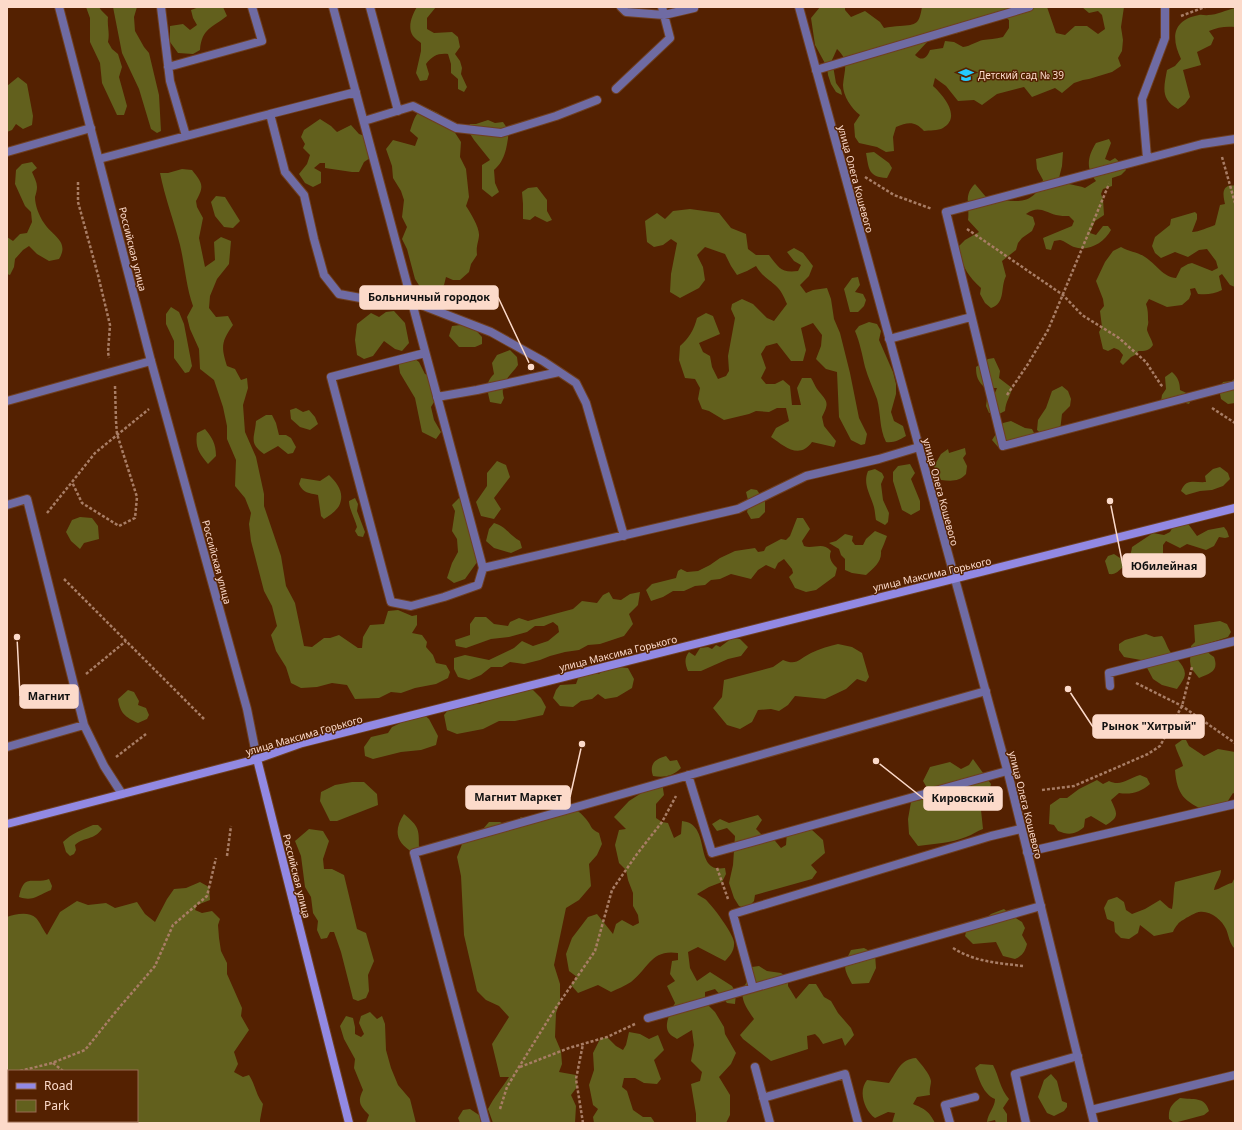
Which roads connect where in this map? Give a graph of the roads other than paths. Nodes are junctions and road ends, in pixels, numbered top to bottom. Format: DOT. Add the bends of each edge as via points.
graph roads {
  1 [pos="59,7"];
  2 [pos="161,7"];
  3 [pos="252,7"];
  4 [pos="333,7"];
  5 [pos="370,7"];
  6 [pos="621,7"];
  7 [pos="799,7"];
  8 [pos="1029,7"];
  9 [pos="1165,7"];
  10 [pos="694,8"];
  11 [pos="663,11"];
  12 [pos="168,67"];
  13 [pos="816,70"];
  14 [pos="616,89"];
  15 [pos="356,92"];
  16 [pos="597,100"];
  17 [pos="398,110"];
  18 [pos="270,114"];
  19 [pos="364,121"];
  20 [pos="91,128"];
  21 [pos="186,136"];
  22 [pos="1235,139"];
  23 [pos="7,152"];
  24 [pos="1147,158"];
  25 [pos="99,159"];
  26 [pos="411,300"];
  27 [pos="971,317"];
  28 [pos="889,339"];
  29 [pos="425,353"];
  30 [pos="151,361"];
  31 [pos="559,372"];
  32 [pos="1235,385"];
  33 [pos="437,397"];
  34 [pos="7,401"];
  35 [pos="919,447"];
  36 [pos="7,505"];
  37 [pos="1235,508"];
  38 [pos="624,536"];
  39 [pos="483,568"];
  40 [pos="954,578"];
  41 [pos="1235,641"];
  42 [pos="1110,686"];
  43 [pos="986,691"];
  44 [pos="84,725"];
  45 [pos="7,747"];
  46 [pos="257,759"];
  47 [pos="1007,771"];
  48 [pos="688,775"];
  49 [pos="122,794"];
  50 [pos="1235,804"];
  51 [pos="7,824"];
  52 [pos="1021,828"];
  53 [pos="1027,852"];
  54 [pos="1041,906"];
  55 [pos="753,988"];
  56 [pos="648,1018"];
  57 [pos="1078,1056"];
  58 [pos="755,1067"];
  59 [pos="1235,1075"];
  60 [pos="975,1097"];
  61 [pos="763,1098"];
  62 [pos="1091,1110"];
  63 [pos="349,1123"];
  64 [pos="486,1123"];
  65 [pos="770,1123"];
  66 [pos="858,1123"];
  67 [pos="950,1123"];
  68 [pos="1026,1123"];
  69 [pos="1094,1123"];
  1 -- 20 [label="street, Российская улица"];
  2 -- 12 [label="street"];
  3 -- 12 [label="street" via="262,41"];
  4 -- 15 [label="street"];
  5 -- 17 [label="street"];
  6 -- 11 [label="street" via="626,12"];
  7 -- 13 [label="street, улица Олега Кошевого"];
  8 -- 13 [label="street"];
  9 -- 24 [label="street" via="1166,38 1142,99"];
  10 -- 11 [label="street"];
  11 -- 14 [label="street" via="670,38"];
  12 -- 21 [label="street"];
  13 -- 28 [label="street, улица Олега Кошевого"];
  15 -- 18 [label="street"];
  15 -- 19 [label="street"];
  16 -- 17 [label="street" via="502,133 456,128 413,106"];
  17 -- 19 [label="street"];
  18 -- 21 [label="street"];
  18 -- 26 [label="street" via="285,172 304,195 324,275 339,294 366,299"];
  19 -- 26 [label="street"];
  20 -- 23 [label="street"];
  20 -- 25 [label="street, Российская улица"];
  21 -- 25 [label="street"];
  22 -- 24 [label="street" via="1202,144"];
  24 -- 27 [label="street" via="946,212"];
  25 -- 30 [label="street, Российская улица"];
  26 -- 29 [label="street"];
  26 -- 31 [label="street" via="490,332"];
  27 -- 28 [label="street"];
  27 -- 32 [label="street" via="1003,446"];
  28 -- 35 [label="street, улица Олега Кошевого"];
  29 -- 33 [label="street"];
  29 -- 39 [label="street" via="331,377 391,602 411,606 444,597 478,584"];
  30 -- 34 [label="street"];
  30 -- 46 [label="street, Российская улица" via="247,709"];
  31 -- 33 [label="street"];
  31 -- 38 [label="street" via="576,383 586,403"];
  33 -- 39 [label="street"];
  35 -- 38 [label="street" via="806,476 738,509"];
  35 -- 40 [label="street, улица Олега Кошевого"];
  36 -- 44 [label="street" via="28,499"];
  37 -- 40 [label="main road, улица Максима Горького"];
  38 -- 39 [label="street"];
  40 -- 43 [label="street, улица Олега Кошевого"];
  40 -- 46 [label="main road, улица Максима Горького" via="302,743"];
  41 -- 42 [label="street" via="1114,671 1109,673"];
  43 -- 47 [label="street, улица Олега Кошевого"];
  43 -- 48 [label="street"];
  44 -- 45 [label="street"];
  44 -- 49 [label="street" via="104,766"];
  46 -- 49 [label="main road, улица Максима Горького"];
  46 -- 63 [label="main road, Российская улица"];
  47 -- 48 [label="street" via="712,852"];
  47 -- 52 [label="street, улица Олега Кошевого"];
  48 -- 64 [label="street" via="414,853"];
  49 -- 51 [label="main road, улица Максима Горького"];
  50 -- 53 [label="street"];
  52 -- 53 [label="street, улица Олега Кошевого"];
  52 -- 55 [label="street" via="732,914"];
  53 -- 54 [label="street, улица Олега Кошевого"];
  54 -- 55 [label="street"];
  54 -- 57 [label="street, улица Олега Кошевого"];
  55 -- 56 [label="street"];
  57 -- 62 [label="street, улица Олега Кошевого"];
  57 -- 68 [label="street" via="1015,1074"];
  58 -- 61 [label="street"];
  59 -- 62 [label="street"];
  60 -- 67 [label="street" via="945,1105"];
  61 -- 65 [label="street"];
  61 -- 66 [label="street" via="844,1074"];
  62 -- 69 [label="street, улица Олега Кошевого"];
}
